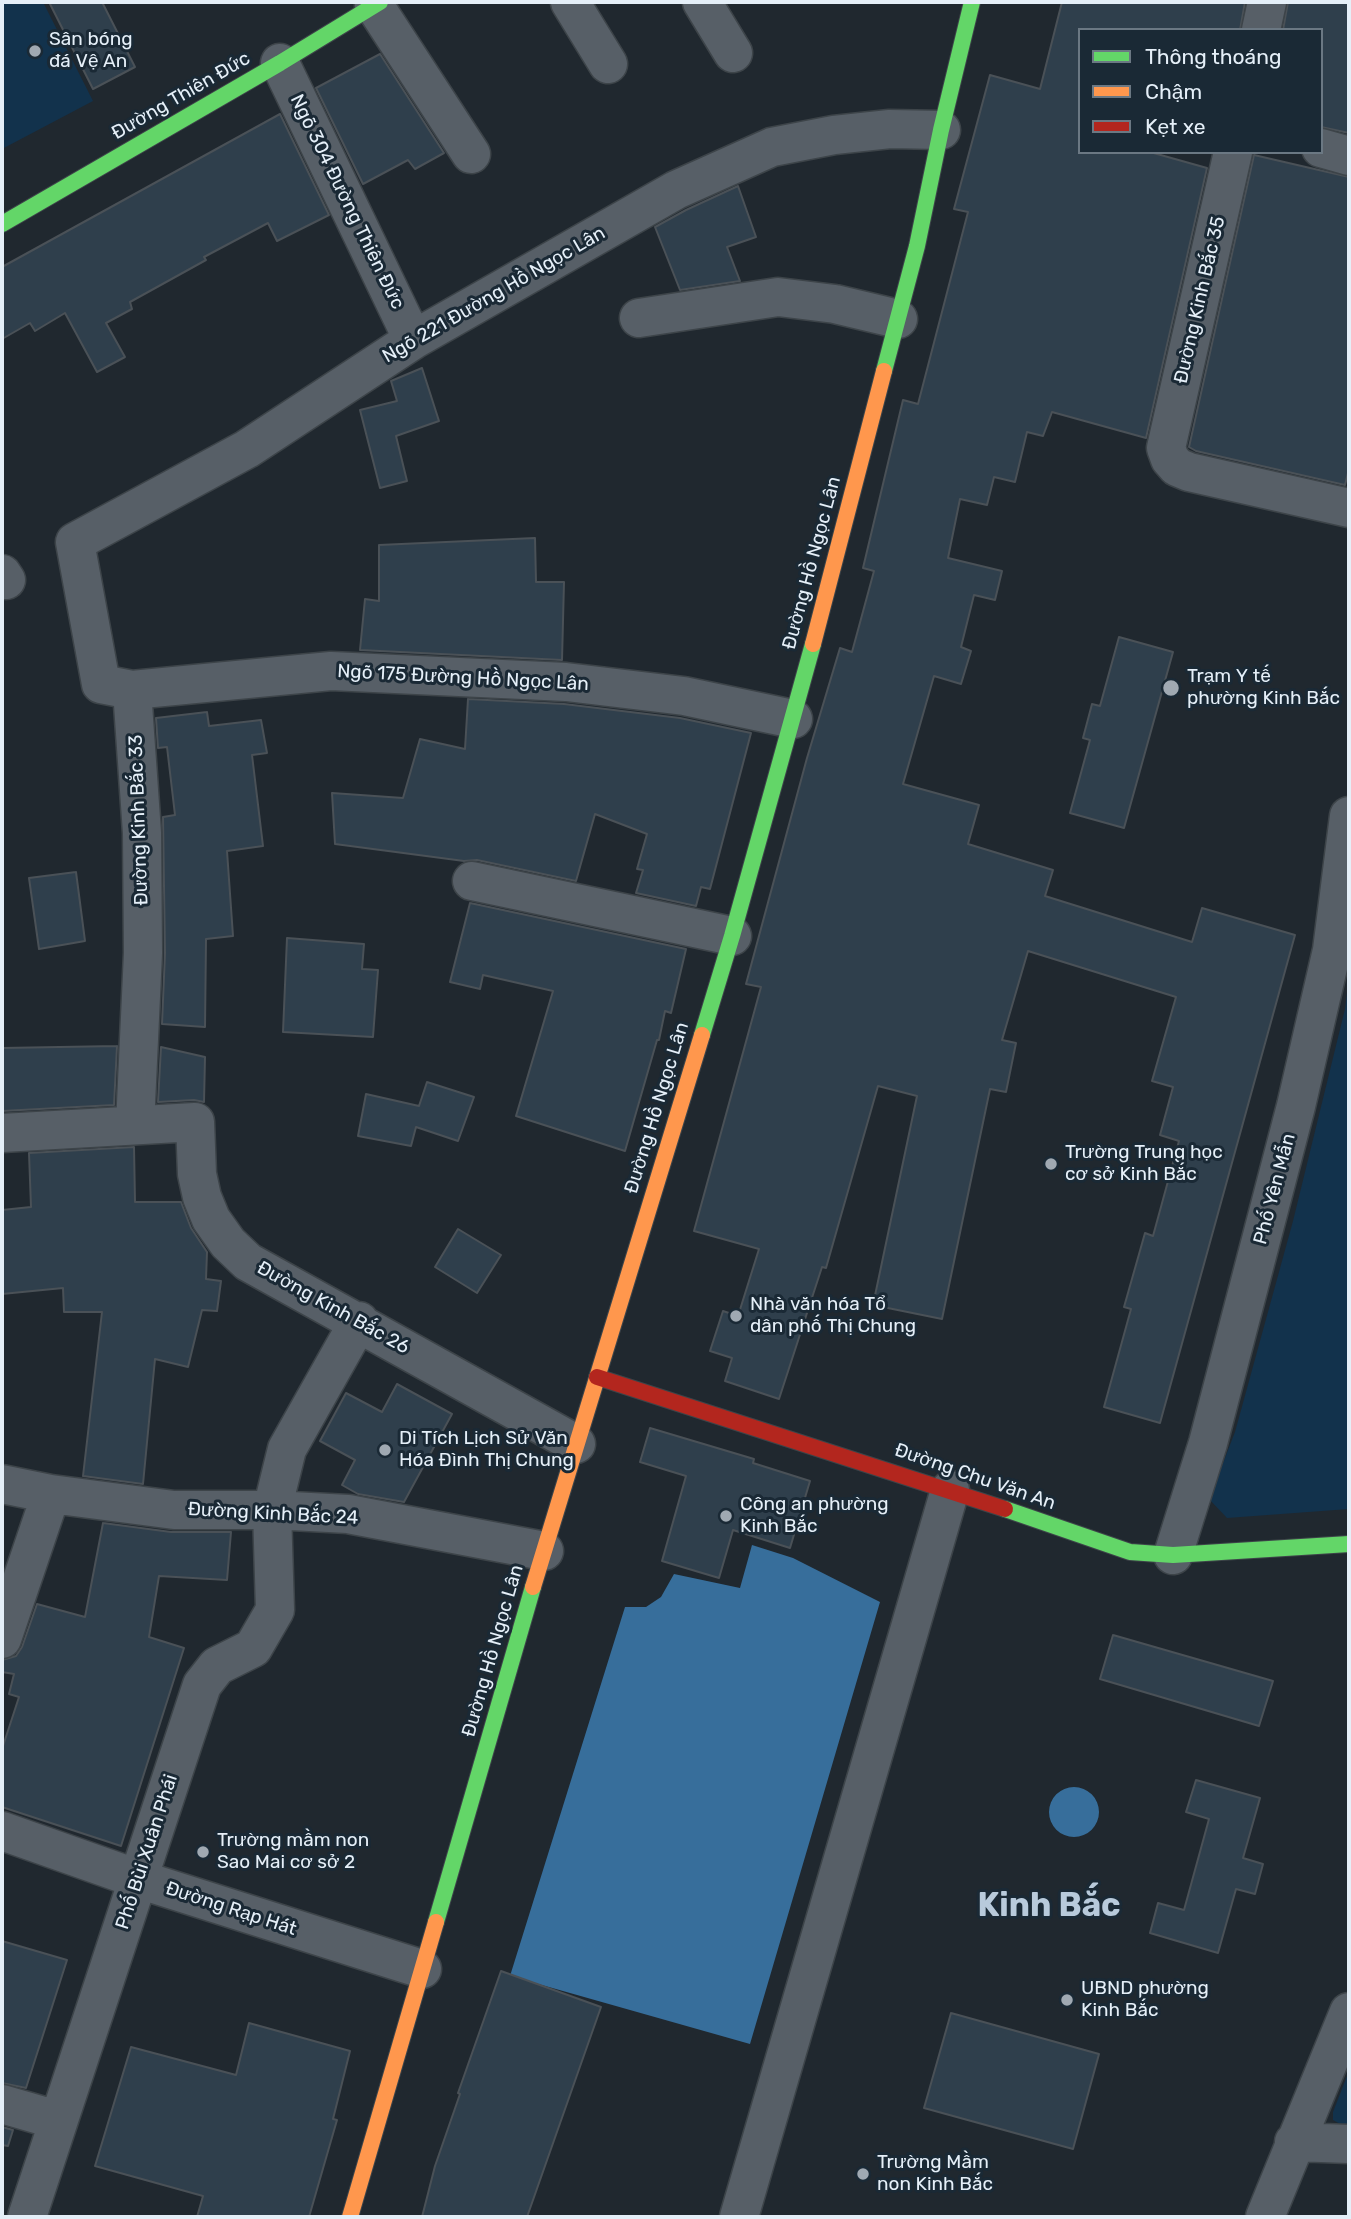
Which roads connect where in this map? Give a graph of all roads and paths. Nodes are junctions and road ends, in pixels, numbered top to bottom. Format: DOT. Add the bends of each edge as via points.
graph roads {
  1 [pos="570,2"];
  2 [pos="702,2"];
  3 [pos="972,2"];
  4 [pos="1267,2"];
  5 [pos="377,3"];
  6 [pos="1261,28"];
  7 [pos="733,53"];
  8 [pos="280,63"];
  9 [pos="608,64"];
  10 [pos="941,130"];
  11 [pos="1323,149"];
  12 [pos="471,154"];
  13 [pos="1233,154"];
  14 [pos="1349,156"];
  15 [pos="2,224"];
  16 [pos="639,318"];
  17 [pos="898,319"];
  18 [pos="414,340"];
  19 [pos="1349,508"];
  20 [pos="132,690"];
  21 [pos="793,719"];
  22 [pos="1349,816"];
  23 [pos="472,881"];
  24 [pos="732,936"];
  25 [pos="135,1125"];
  26 [pos="2,1133"];
  27 [pos="359,1321"];
  28 [pos="597,1377"];
  29 [pos="576,1444"];
  30 [pos="2,1484"];
  31 [pos="950,1490"];
  32 [pos="51,1494"];
  33 [pos="272,1510"];
  34 [pos="1349,1544"];
  35 [pos="544,1550"];
  36 [pos="1173,1556"];
  37 [pos="2,1639"];
  38 [pos="2,1831"];
  39 [pos="138,1879"];
  40 [pos="422,1969"];
  41 [pos="1349,2012"];
  42 [pos="2,2104"];
  43 [pos="57,2120"];
  44 [pos="1294,2143"];
  45 [pos="1349,2144"];
  46 [pos="27,2217"];
  47 [pos="350,2217"];
  48 [pos="739,2217"];
  49 [pos="1265,2217"];
  1 -- 9 [label="street"];
  2 -- 7 [label="street"];
  3 -- 10 [label="street, Đường Hồ Ngọc Lân"];
  4 -- 6 [label="street"];
  5 -- 8 [label="street, Đường Thiên Đức"];
  5 -- 12 [label="street"];
  8 -- 15 [label="street, Đường Thiên Đức"];
  8 -- 18 [label="street, Ngõ 304 Đường Thiên Đức"];
  10 -- 17 [label="street, Đường Hồ Ngọc Lân"];
  10 -- 18 [label="street, Ngõ 221 Đường Hồ Ngọc Lân" via="890,129 772,147 676,190"];
  11 -- 14 [label="street"];
  13 -- 19 [label="street, Đường Kinh Bắc 35" via="1166,448 1177,467 1189,471"];
  16 -- 17 [label="street" via="778,298 835,304"];
  17 -- 21 [label="street, Đường Hồ Ngọc Lân"];
  18 -- 20 [label="street, Ngõ 221 Đường Hồ Ngọc Lân" via="247,449 75,542 101,684"];
  20 -- 21 [label="street, Ngõ 175 Đường Hồ Ngọc Lân" via="331,671 566,682 684,696"];
  20 -- 25 [label="street, Đường Kinh Bắc 33" via="142,833 143,953"];
  21 -- 24 [label="street, Đường Hồ Ngọc Lân"];
  22 -- 36 [label="street, Phố Yên Mẫn" via="1332,950 1296,1106 1208,1443"];
  23 -- 24 [label="street"];
  24 -- 28 [label="street, Đường Hồ Ngọc Lân"];
  25 -- 26 [label="street, Đường Kinh Bắc 26"];
  25 -- 27 [label="street, Đường Kinh Bắc 26" via="195,1122 202,1197 228,1243 248,1262"];
  27 -- 29 [label="street, Đường Kinh Bắc 26"];
  27 -- 33 [label="street, Phố Bùi Xuân Phái" via="288,1450"];
  28 -- 29 [label="street, Đường Hồ Ngọc Lân"];
  28 -- 31 [label="street, Đường Chu Văn An"];
  29 -- 35 [label="street, Đường Hồ Ngọc Lân"];
  30 -- 32 [label="street, Đường Kinh Bắc 24"];
  31 -- 36 [label="street, Đường Chu Văn An" via="1130,1552"];
  31 -- 48 [label="street"];
  32 -- 33 [label="street, Đường Kinh Bắc 24" via="174,1510"];
  32 -- 37 [label="street"];
  33 -- 35 [label="street, Đường Kinh Bắc 24" via="348,1514"];
  33 -- 39 [label="street, Phố Bùi Xuân Phái" via="275,1610 253,1648 217,1666 202,1685"];
  34 -- 36 [label="street, Đường Chu Văn An"];
  35 -- 40 [label="street, Đường Hồ Ngọc Lân"];
  38 -- 39 [label="street, Đường Rạp Hát"];
  39 -- 40 [label="street, Đường Rạp Hát"];
  39 -- 43 [label="street, Phố Bùi Xuân Phái"];
  40 -- 47 [label="street, Đường Hồ Ngọc Lân"];
  41 -- 44 [label="street"];
  42 -- 43 [label="street"];
  43 -- 46 [label="street, Phố Bùi Xuân Phái"];
  44 -- 45 [label="street"];
  44 -- 49 [label="street"];
}
